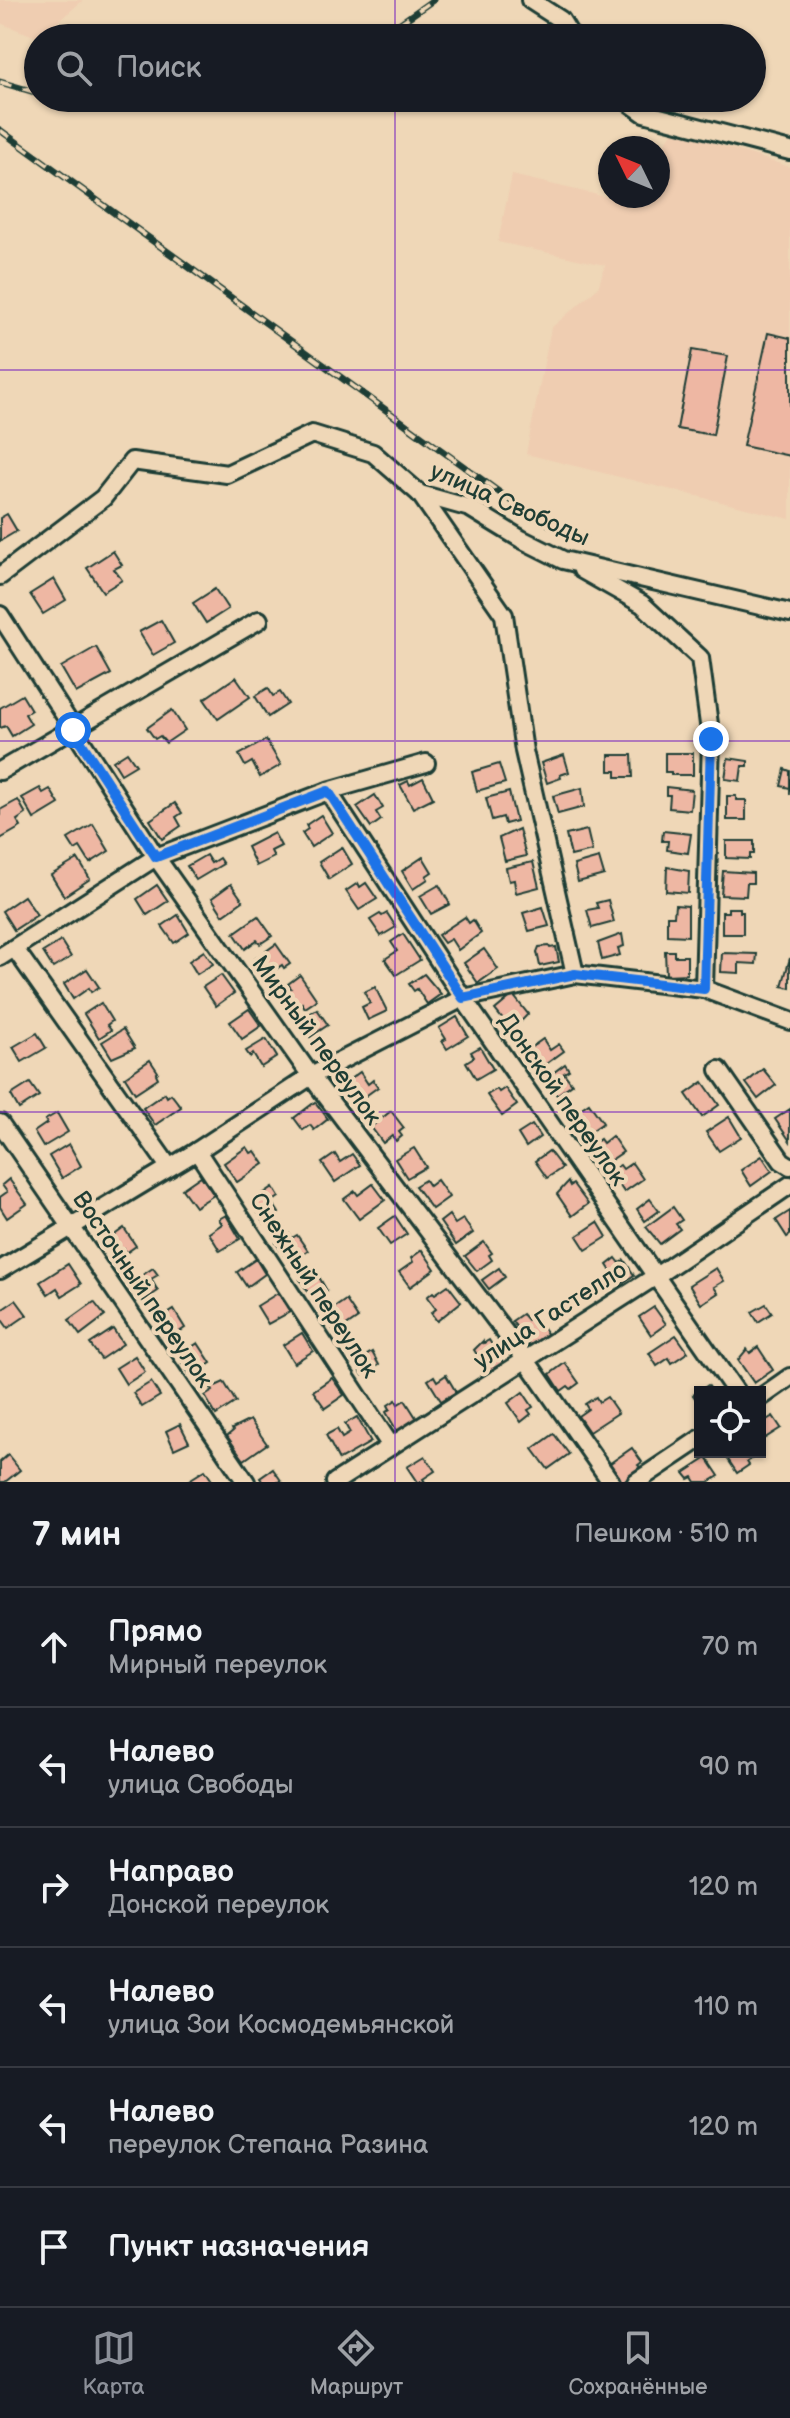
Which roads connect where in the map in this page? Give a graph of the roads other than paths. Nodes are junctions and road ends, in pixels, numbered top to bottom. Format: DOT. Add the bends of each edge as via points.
graph roads {
  1 [pos="530,0"];
  2 [pos="563,24"];
  3 [pos="643,112"];
  4 [pos="790,151"];
  5 [pos="420,494"];
  6 [pos="563,560"];
  7 [pos="0,576"];
  8 [pos="790,613"];
  9 [pos="0,615"];
  10 [pos="259,620"];
  11 [pos="73,730"];
  12 [pos="426,763"];
  13 [pos="0,771"];
  14 [pos="328,791"];
  15 [pos="156,857"];
  16 [pos="7,953"];
  17 [pos="575,974"];
  18 [pos="704,989"];
  19 [pos="463,998"];
  20 [pos="790,1021"];
  21 [pos="719,1070"];
  22 [pos="311,1076"];
  23 [pos="0,1123"];
  24 [pos="197,1151"];
  25 [pos="790,1166"];
  26 [pos="169,1167"];
  27 [pos="790,1185"];
  28 [pos="71,1226"];
  29 [pos="0,1270"];
  30 [pos="656,1276"];
  31 [pos="526,1360"];
  32 [pos="790,1377"];
  33 [pos="732,1386"];
  34 [pos="766,1394"];
  35 [pos="694,1443"];
  36 [pos="391,1446"];
  37 [pos="246,1482"];
  38 [pos="335,1482"];
  39 [pos="611,1482"];
  40 [pos="636,1482"];
  1 -- 2 [label="street"];
  3 -- 4 [label="street"];
  5 -- 6 [label="street, улица Свободы" via="470,508"];
  5 -- 7 [label="street, улица Свободы" via="373,453 312,434 227,474 132,461 103,498"];
  5 -- 17 [label="street" via="504,615 524,751"];
  6 -- 8 [label="street, улица Свободы"];
  6 -- 18 [label="street" via="642,604 700,658 711,739"];
  9 -- 11 [label="street, Мирный переулок"];
  10 -- 11 [label="street"];
  11 -- 13 [label="street"];
  11 -- 15 [label="street, Мирный переулок"];
  12 -- 14 [label="street"];
  14 -- 15 [label="street"];
  14 -- 19 [label="street, Донской переулок"];
  15 -- 16 [label="street"];
  15 -- 22 [label="street, Мирный переулок"];
  16 -- 26 [label="street"];
  17 -- 18 [label="street"];
  17 -- 19 [label="street"];
  18 -- 20 [label="street"];
  19 -- 22 [label="street"];
  19 -- 30 [label="street, Донской переулок"];
  21 -- 25 [label="street"];
  22 -- 24 [label="street"];
  22 -- 31 [label="street, Мирный переулок"];
  23 -- 28 [label="street, Восточный переулок"];
  24 -- 26 [label="street"];
  24 -- 36 [label="street, Снежный переулок"];
  26 -- 28 [label="street"];
  27 -- 30 [label="street, улица Гастелло"];
  28 -- 29 [label="street"];
  28 -- 37 [label="street, Восточный переулок"];
  30 -- 31 [label="street, улица Гастелло"];
  30 -- 33 [label="street, Донской переулок"];
  31 -- 36 [label="street, улица Гастелло"];
  31 -- 39 [label="street, Мирный переулок"];
  32 -- 34 [label="street"];
  35 -- 40 [label="street"];
  36 -- 38 [label="street, улица Гастелло"];
}
